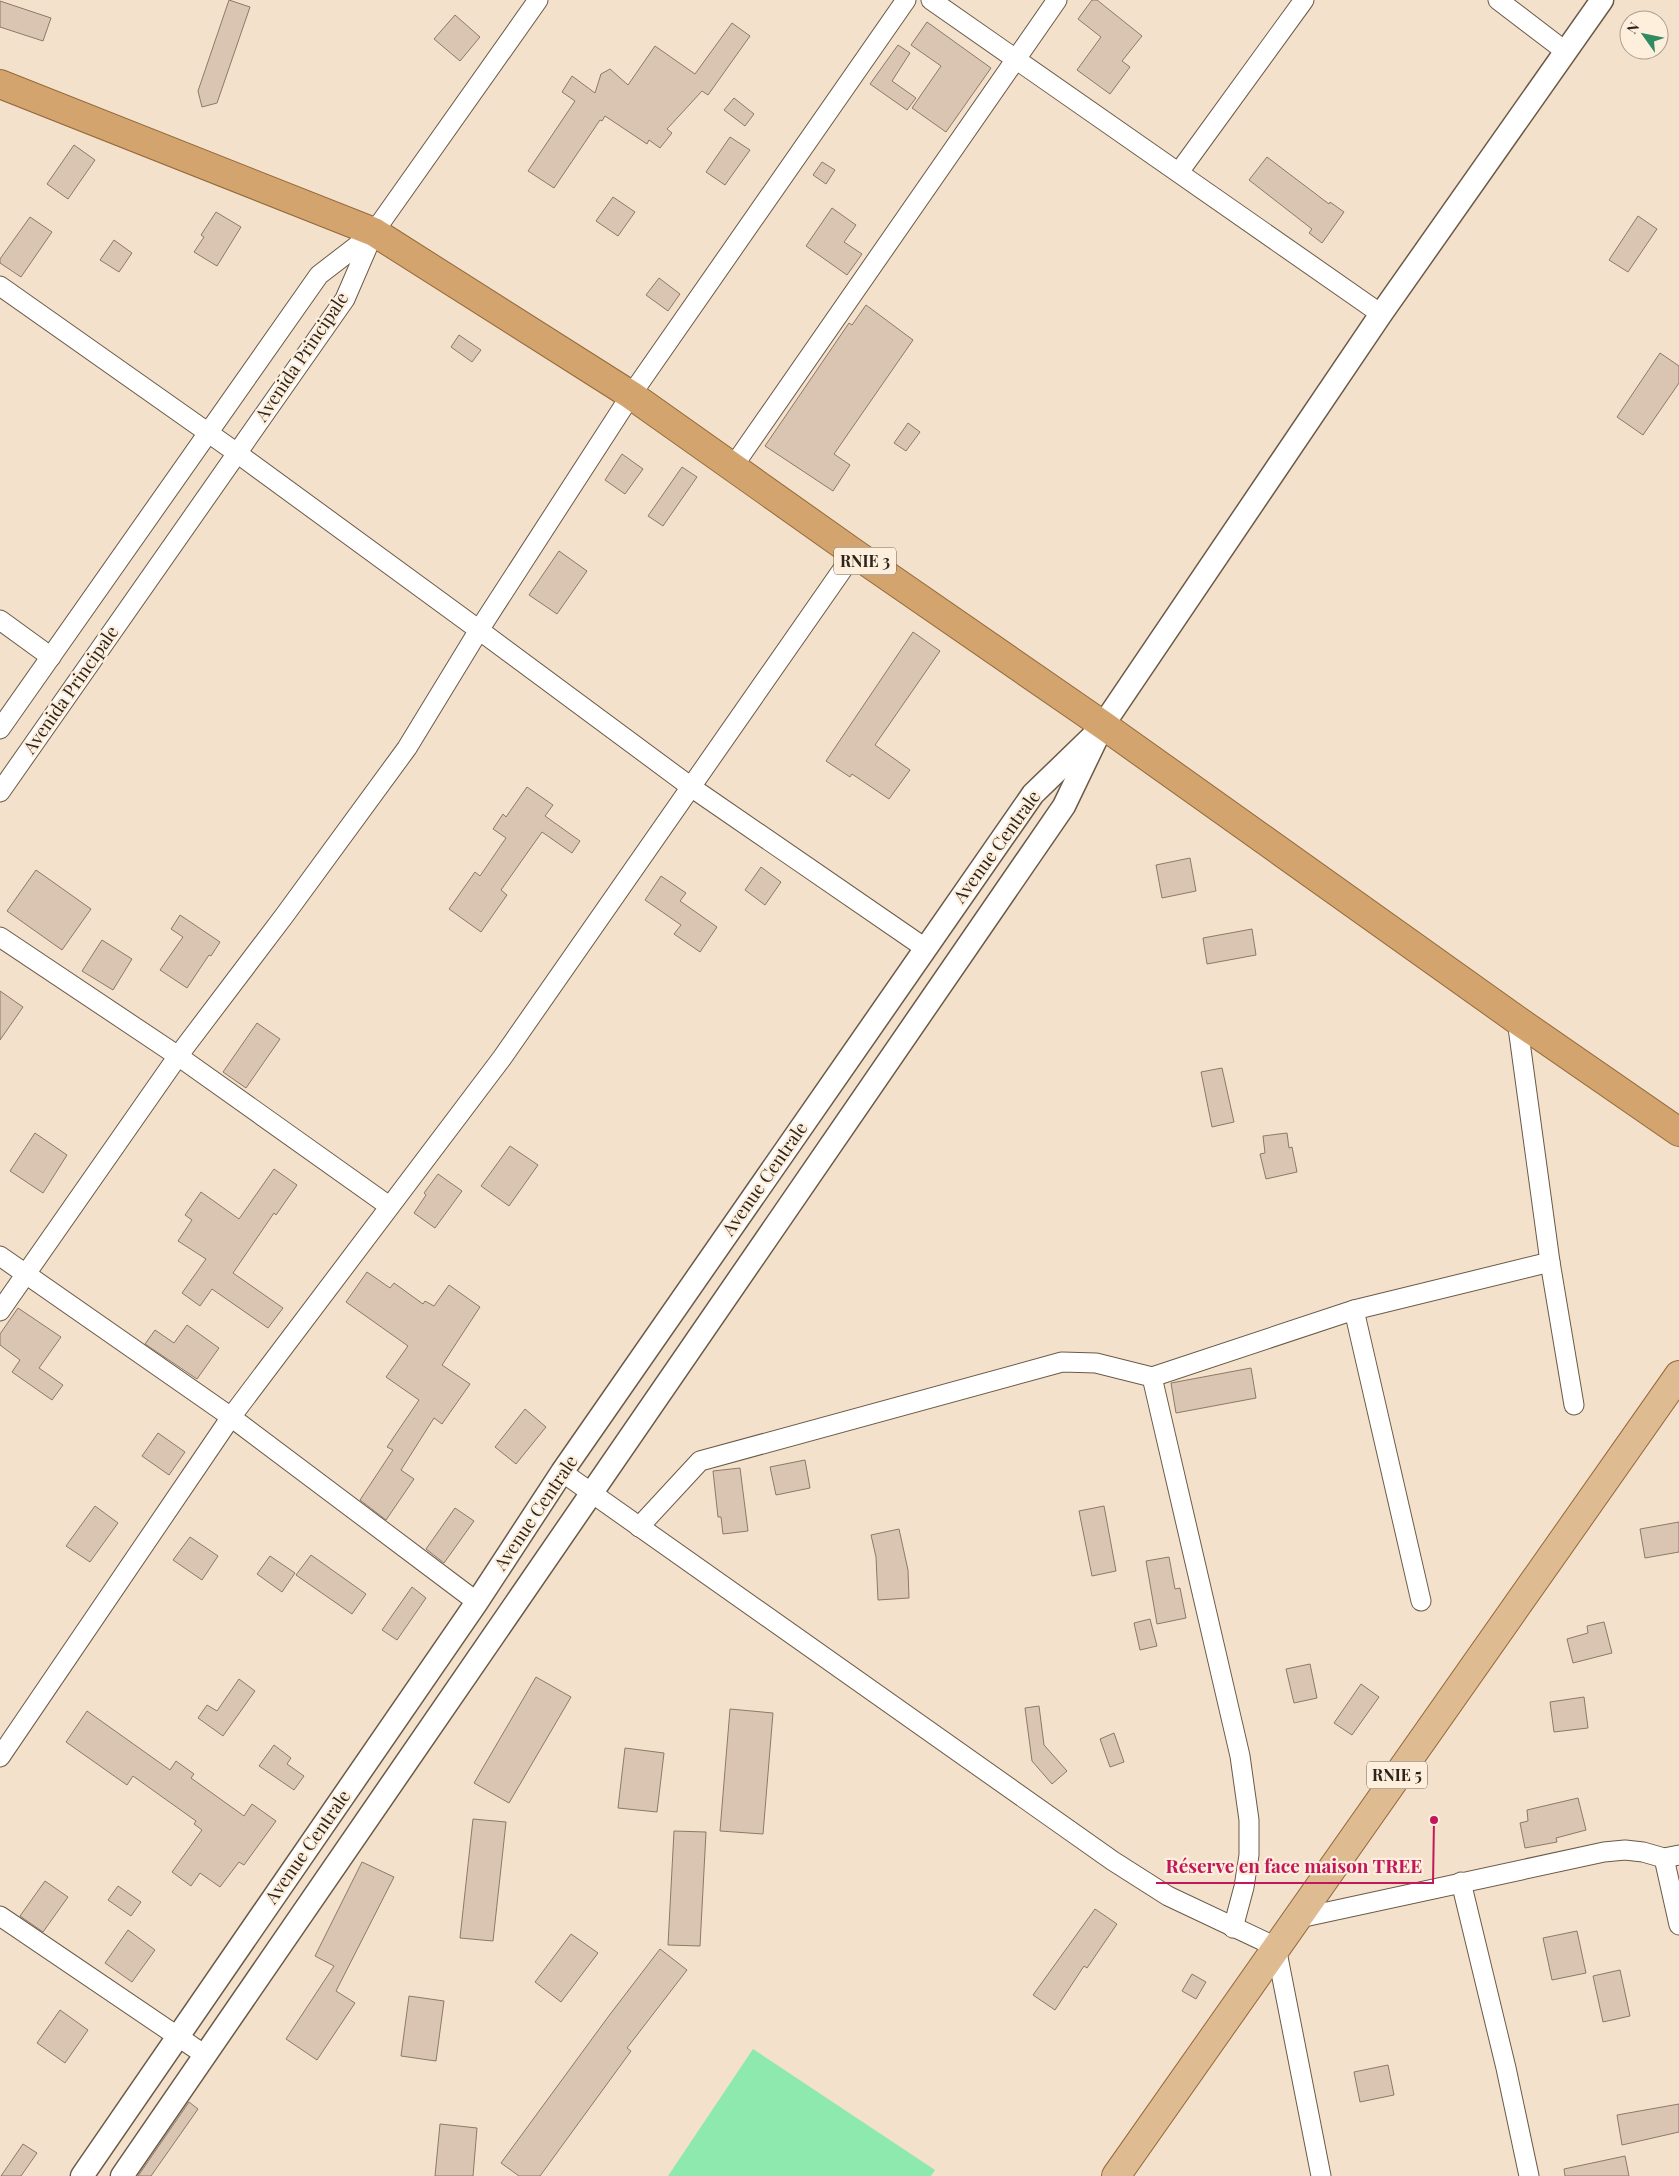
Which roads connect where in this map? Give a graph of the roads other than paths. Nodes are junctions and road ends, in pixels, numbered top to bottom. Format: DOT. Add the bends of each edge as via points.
graph roads {
  1 [pos="538,0"];
  2 [pos="906,0"];
  3 [pos="931,0"];
  4 [pos="1057,0"];
  5 [pos="1304,0"];
  6 [pos="1498,0"];
  7 [pos="1602,0"];
  8 [pos="1565,50"];
  9 [pos="1014,58"];
  10 [pos="0,84"];
  11 [pos="1179,172"];
  12 [pos="374,232"];
  13 [pos="0,286"];
  14 [pos="1381,314"];
  15 [pos="631,395"];
  16 [pos="208,433"];
  17 [pos="237,453"];
  18 [pos="732,468"];
  19 [pos="854,554"];
  20 [pos="0,620"];
  21 [pos="479,630"];
  22 [pos="51,656"];
  23 [pos="1103,725"];
  24 [pos="0,729"];
  25 [pos="691,787"];
  26 [pos="0,792"];
  27 [pos="0,937"];
  28 [pos="925,948"];
  29 [pos="1517,1020"];
  30 [pos="178,1056"];
  31 [pos="1679,1132"];
  32 [pos="389,1206"];
  33 [pos="0,1256"];
  34 [pos="1550,1262"];
  35 [pos="27,1274"];
  36 [pos="1354,1310"];
  37 [pos="0,1311"];
  38 [pos="1679,1375"];
  39 [pos="1152,1378"];
  40 [pos="1574,1405"];
  41 [pos="231,1417"];
  42 [pos="562,1472"];
  43 [pos="590,1493"];
  44 [pos="638,1527"];
  45 [pos="1421,1601"];
  46 [pos="477,1602"];
  47 [pos="0,1756"];
  48 [pos="1672,1857"];
  49 [pos="1461,1882"];
  50 [pos="0,1916"];
  51 [pos="1295,1919"];
  52 [pos="1679,1925"];
  53 [pos="1233,1928"];
  54 [pos="1276,1947"];
  55 [pos="177,2036"];
  56 [pos="205,2055"];
  57 [pos="82,2176"];
  58 [pos="122,2176"];
  59 [pos="1116,2176"];
  60 [pos="1320,2176"];
  61 [pos="1529,2176"];
  1 -- 12 [label="street"];
  2 -- 15 [label="street"];
  3 -- 9 [label="street"];
  4 -- 9 [label="street"];
  5 -- 11 [label="street"];
  6 -- 8 [label="street"];
  7 -- 8 [label="street"];
  8 -- 14 [label="street"];
  9 -- 11 [label="street"];
  9 -- 18 [label="street"];
  10 -- 12 [label="highway, RNIE 3"];
  11 -- 14 [label="street"];
  12 -- 15 [label="highway, RNIE 3"];
  12 -- 16 [label="street, Avenida Principale" via="319,275"];
  12 -- 17 [label="street, Avenida Principale" via="344,299"];
  13 -- 16 [label="street"];
  14 -- 23 [label="street"];
  15 -- 18 [label="highway, RNIE 3"];
  15 -- 21 [label="street"];
  16 -- 17 [label="street"];
  16 -- 22 [label="street, Avenida Principale"];
  17 -- 21 [label="street"];
  17 -- 26 [label="street, Avenida Principale"];
  18 -- 19 [label="highway, RNIE 3"];
  19 -- 23 [label="highway, RNIE 3"];
  19 -- 25 [label="street"];
  20 -- 22 [label="street"];
  21 -- 25 [label="street"];
  21 -- 30 [label="street" via="406,748"];
  22 -- 24 [label="street, Avenida Principale"];
  23 -- 28 [label="street, Avenue Centrale" via="1033,794"];
  23 -- 29 [label="highway, RNIE 3"];
  23 -- 43 [label="street, Avenue Centrale" via="1064,806"];
  25 -- 28 [label="street"];
  25 -- 32 [label="street" via="502,1058"];
  27 -- 30 [label="street"];
  28 -- 42 [label="street, Avenue Centrale"];
  29 -- 31 [label="highway, RNIE 3"];
  29 -- 34 [label="street"];
  30 -- 32 [label="street"];
  30 -- 35 [label="street"];
  32 -- 41 [label="street"];
  33 -- 35 [label="street"];
  34 -- 36 [label="street"];
  34 -- 40 [label="street"];
  35 -- 37 [label="street"];
  35 -- 41 [label="street"];
  36 -- 39 [label="street"];
  36 -- 45 [label="street"];
  38 -- 51 [label="main road, RNIE 5"];
  39 -- 44 [label="street" via="1096,1363 1062,1362 700,1461"];
  39 -- 53 [label="street" via="1240,1756 1249,1820 1249,1855"];
  41 -- 46 [label="street"];
  41 -- 47 [label="street"];
  42 -- 43 [label="street"];
  42 -- 46 [label="street, Avenue Centrale"];
  43 -- 44 [label="street"];
  43 -- 56 [label="street, Avenue Centrale"];
  44 -- 53 [label="street" via="1113,1862 1168,1896"];
  46 -- 55 [label="street, Avenue Centrale"];
  48 -- 49 [label="street" via="1618,1851"];
  48 -- 52 [label="street"];
  49 -- 51 [label="street"];
  49 -- 61 [label="street"];
  50 -- 55 [label="street"];
  51 -- 54 [label="main road, RNIE 5"];
  53 -- 54 [label="street"];
  54 -- 59 [label="main road, RNIE 5"];
  54 -- 60 [label="street"];
  55 -- 56 [label="street"];
  55 -- 57 [label="street, Avenue Centrale"];
  56 -- 58 [label="street, Avenue Centrale"];
}
